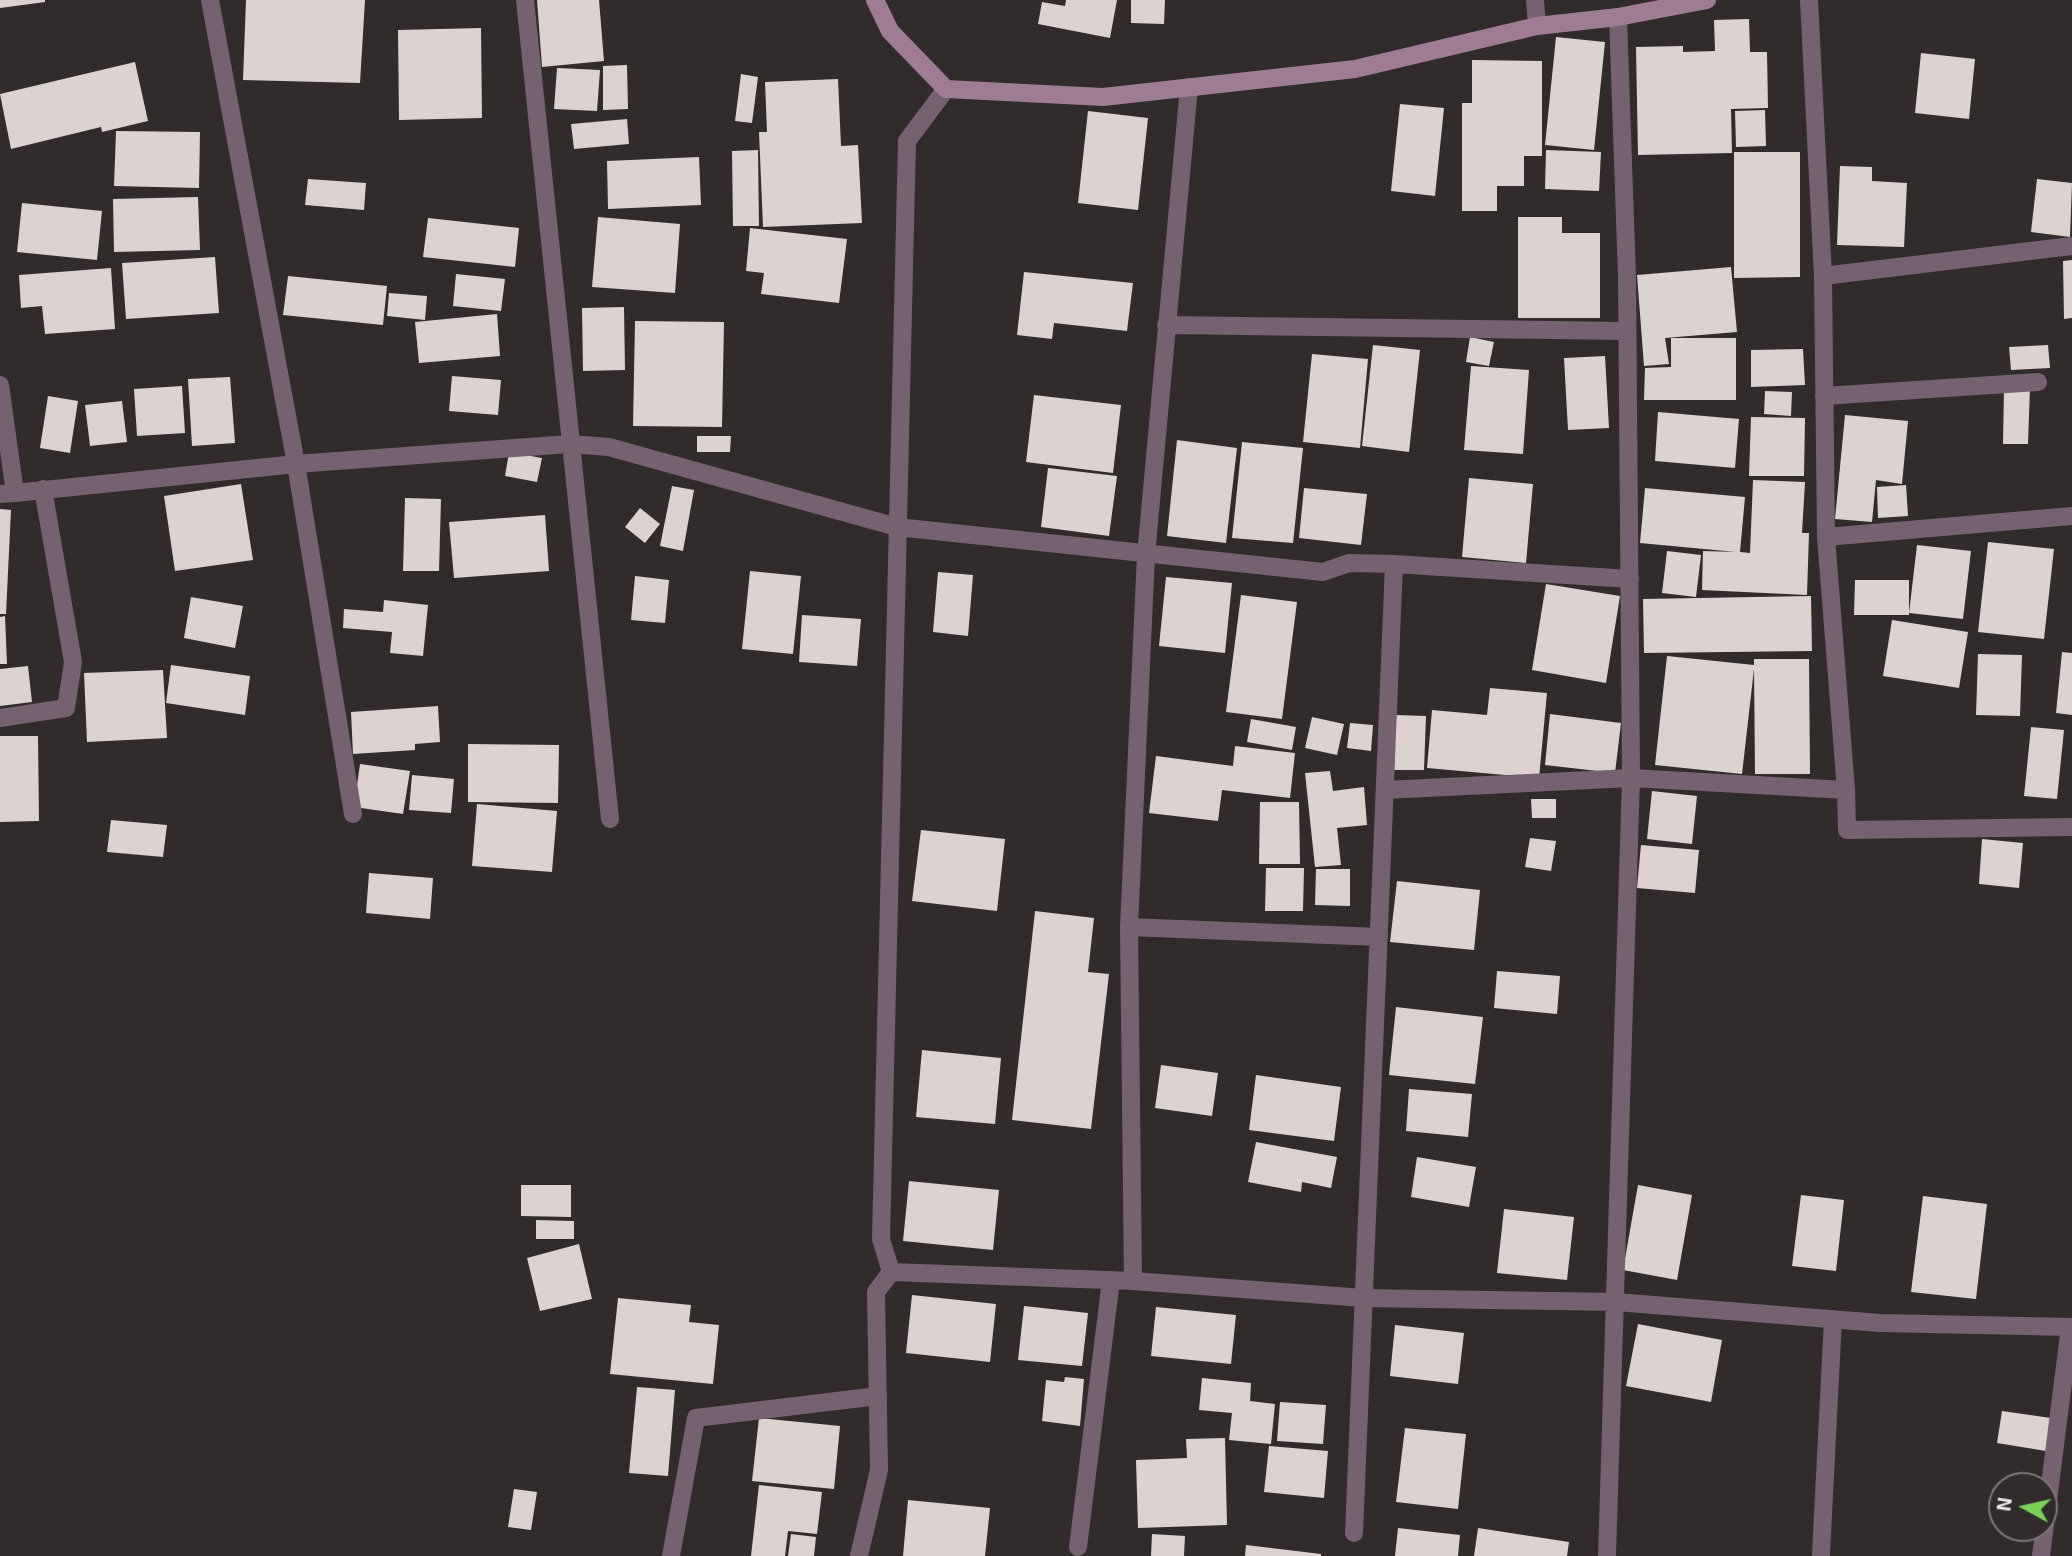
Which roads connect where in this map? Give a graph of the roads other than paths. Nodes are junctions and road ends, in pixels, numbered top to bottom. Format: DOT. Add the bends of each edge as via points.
graph roads {
  1 [pos="210,0"];
  2 [pos="525,0"];
  3 [pos="875,0"];
  4 [pos="1535,0"];
  5 [pos="1707,0"];
  6 [pos="1809,0"];
  7 [pos="1618,17"];
  8 [pos="1537,26"];
  9 [pos="1189,87"];
  10 [pos="946,89"];
  11 [pos="2072,246"];
  12 [pos="1823,276"];
  13 [pos="1166,326"];
  14 [pos="1627,331"];
  15 [pos="2038,382"];
  16 [pos="0,385"];
  17 [pos="1824,396"];
  18 [pos="569,444"];
  19 [pos="296,464"];
  20 [pos="43,489"];
  21 [pos="8,494"];
  22 [pos="2072,516"];
  23 [pos="897,527"];
  24 [pos="1826,537"];
  25 [pos="1146,555"];
  26 [pos="1394,564"];
  27 [pos="1630,579"];
  28 [pos="0,718"];
  29 [pos="1631,778"];
  30 [pos="1385,790"];
  31 [pos="1846,790"];
  32 [pos="353,814"];
  33 [pos="610,819"];
  34 [pos="2072,827"];
  35 [pos="1129,927"];
  36 [pos="1378,937"];
  37 [pos="891,1272"];
  38 [pos="1111,1280"];
  39 [pos="1133,1281"];
  40 [pos="1364,1297"];
  41 [pos="1616,1302"];
  42 [pos="1833,1319"];
  43 [pos="2071,1327"];
  44 [pos="878,1396"];
  45 [pos="1354,1533"];
  46 [pos="1078,1547"];
  47 [pos="1821,1554"];
  48 [pos="671,1556"];
  49 [pos="859,1556"];
  50 [pos="1607,1556"];
  51 [pos="2041,1556"];
  1 -- 19 [label="street"];
  2 -- 18 [label="street"];
  3 -- 10 [label="street" via="890,31"];
  4 -- 8 [label="street"];
  5 -- 7 [label="street"];
  6 -- 12 [label="street"];
  7 -- 8 [label="street"];
  7 -- 14 [label="street"];
  8 -- 9 [label="street" via="1355,69"];
  9 -- 10 [label="street" via="1103,97"];
  9 -- 13 [label="street"];
  10 -- 23 [label="street" via="907,141"];
  11 -- 12 [label="street"];
  12 -- 17 [label="street"];
  13 -- 14 [label="street"];
  13 -- 25 [label="street"];
  14 -- 27 [label="street"];
  15 -- 17 [label="street"];
  16 -- 21 [label="street"];
  17 -- 24 [label="street"];
  18 -- 19 [label="street"];
  18 -- 23 [label="street" via="609,447"];
  18 -- 33 [label="street"];
  19 -- 20 [label="street"];
  19 -- 32 [label="street"];
  20 -- 21 [label="street"];
  20 -- 28 [label="street" via="73,662 66,708"];
  22 -- 24 [label="street"];
  23 -- 25 [label="street"];
  23 -- 37 [label="street" via="881,1239"];
  24 -- 31 [label="street"];
  25 -- 26 [label="street" via="1323,572 1349,563"];
  25 -- 35 [label="street"];
  26 -- 27 [label="street"];
  26 -- 30 [label="street"];
  27 -- 29 [label="street"];
  29 -- 30 [label="street"];
  29 -- 31 [label="street"];
  29 -- 41 [label="street"];
  30 -- 36 [label="street"];
  31 -- 34 [label="street" via="1847,830"];
  35 -- 36 [label="street"];
  35 -- 39 [label="street"];
  36 -- 40 [label="street"];
  37 -- 38 [label="street"];
  37 -- 44 [label="street" via="876,1292"];
  38 -- 39 [label="street"];
  38 -- 46 [label="street"];
  39 -- 40 [label="street"];
  40 -- 41 [label="street"];
  40 -- 45 [label="street"];
  41 -- 42 [label="street"];
  41 -- 50 [label="street"];
  42 -- 43 [label="street"];
  42 -- 47 [label="street"];
  43 -- 51 [label="street"];
  44 -- 48 [label="street" via="696,1418"];
  44 -- 49 [label="street" via="880,1471"];
}
